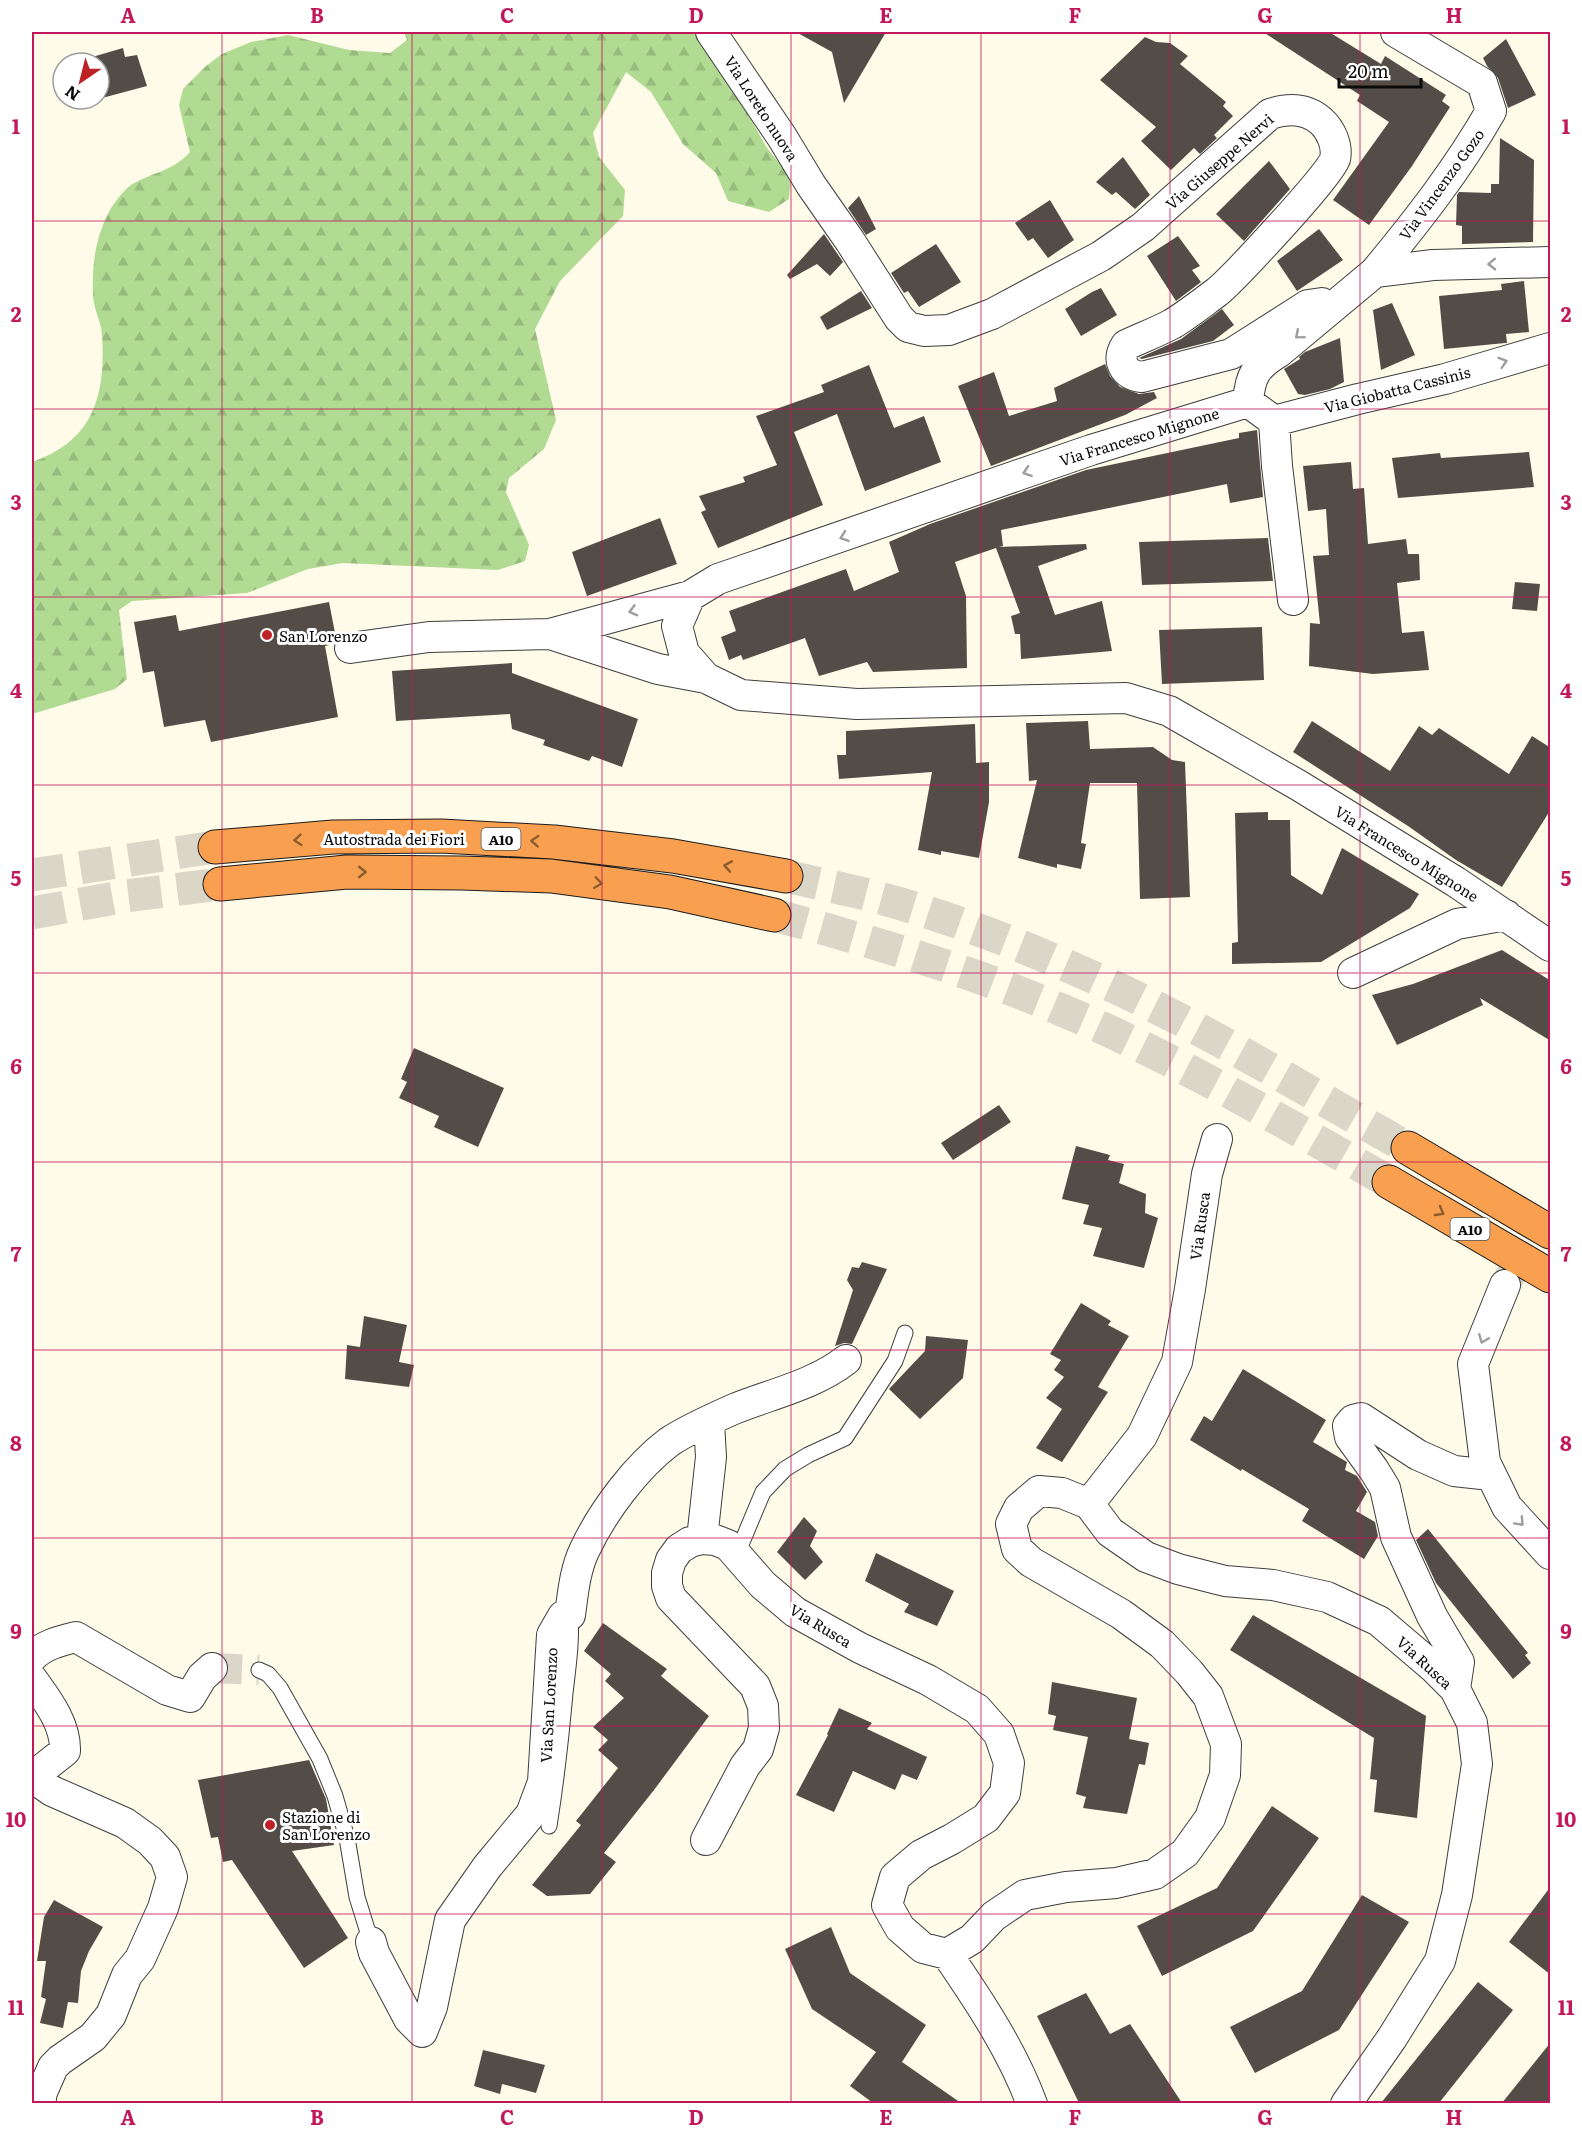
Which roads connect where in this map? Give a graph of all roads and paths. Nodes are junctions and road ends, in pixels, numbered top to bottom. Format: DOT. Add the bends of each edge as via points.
graph roads {
  1 [pos="711,32"];
  2 [pos="1396,32"];
  3 [pos="811,185"];
  4 [pos="1551,262"];
  5 [pos="1375,272"];
  6 [pos="1343,299"];
  7 [pos="1551,348"];
  8 [pos="1248,402"];
  9 [pos="1274,421"];
  10 [pos="690,596"];
  11 [pos="1293,600"];
  12 [pos="550,634"];
  13 [pos="350,648"];
  14 [pos="706,678"];
  15 [pos="215,847"];
  16 [pos="786,876"];
  17 [pos="220,884"];
  18 [pos="774,915"];
  19 [pos="1506,915"];
  20 [pos="1551,946"];
  21 [pos="1353,973"];
  22 [pos="1217,1139"];
  23 [pos="1408,1148"];
  24 [pos="1389,1182"];
  25 [pos="1551,1232"];
  26 [pos="1551,1276"];
  27 [pos="1505,1285"];
  28 [pos="905,1333"];
  29 [pos="846,1360"];
  30 [pos="709,1422"];
  31 [pos="1491,1475"];
  32 [pos="1089,1504"];
  33 [pos="702,1539"];
  34 [pos="737,1554"];
  35 [pos="1551,1554"];
  36 [pos="570,1615"];
  37 [pos="32,1657"];
  38 [pos="212,1668"];
  39 [pos="259,1670"];
  40 [pos="32,1679"];
  41 [pos="1455,1689"];
  42 [pos="549,1826"];
  43 [pos="706,1840"];
  44 [pos="371,1942"];
  45 [pos="947,1954"];
  46 [pos="40,2103"];
  47 [pos="1032,2103"];
  48 [pos="1346,2103"];
  1 -- 3 [label="street, Via Loreto nuova"];
  2 -- 5 [label="street, Via Vincenzo Gozo" via="1482,83 1491,111 1473,143"];
  3 -- 6 [label="street, Via Giuseppe Nervi" via="899,318 908,327 924,331 949,330 992,314 1101,256 1143,227 1270,114 1297,110 1322,122 1335,147 1335,161 1303,202 1219,290 1172,324 1126,345 1122,364 1130,374 1142,377 1231,354 1308,305"];
  4 -- 5 [label="street, one-way" via="1433,265"];
  5 -- 6 [label="street"];
  6 -- 8 [label="street, one-way" via="1262,363 1250,384"];
  9 -- 7 [label="street, Via Giobatta Cassinis, one-way"];
  8 -- 9 [label="street"];
  8 -- 10 [label="street, Via Francesco Mignone, one-way" via="956,496 718,579"];
  9 -- 11 [label="street"];
  10 -- 12 [label="street, Via Francesco Mignone, one-way"];
  10 -- 14 [label="street, Via Francesco Mignone" via="677,626 684,653"];
  12 -- 13 [label="street, Via Francesco Mignone" via="429,637"];
  12 -- 14 [label="street, Via Francesco Mignone" via="658,669"];
  14 -- 19 [label="street, Via Francesco Mignone" via="741,695 857,704 1126,698 1168,711 1298,785"];
  16 -- 15 [label="highway, Autostrada dei Fiori / A10, one-way" via="649,853 554,842 441,836 333,837"];
  17 -- 18 [label="highway, one-way" via="347,872 551,876 670,892"];
  19 -- 20 [label="street, Via Francesco Mignone"];
  19 -- 21 [label="street" via="1457,924"];
  22 -- 32 [label="street, Via Rusca" via="1207,1174 1177,1362 1142,1436"];
  23 -- 25 [label="highway, A10"];
  24 -- 26 [label="highway, A10, one-way"];
  27 -- 31 [label="street, one-way" via="1473,1364 1485,1462"];
  28 -- 34 [label="lane" via="895,1361 846,1438 785,1469 763,1492"];
  29 -- 30 [label="street" via="825,1375"];
  30 -- 33 [label="street" via="711,1457"];
  30 -- 36 [label="street" via="670,1442 640,1468 607,1511 584,1550"];
  31 -- 35 [label="street, one-way" via="1507,1507"];
  31 -- 41 [label="street" via="1454,1471 1418,1455 1361,1418 1348,1426 1350,1437 1384,1488 1395,1537 1432,1616 1459,1662"];
  32 -- 41 [label="street, Via Rusca" via="1110,1532 1146,1557 1225,1581 1273,1585 1327,1597 1379,1621"];
  32 -- 45 [label="street" via="1039,1491 1019,1508 1011,1524 1017,1549 1162,1644 1208,1696 1226,1744 1226,1775 1218,1801 1185,1853 1155,1874 1024,1895 994,1916 972,1939"];
  33 -- 34 [label="street, Via Rusca" via="728,1545"];
  33 -- 43 [label="street" via="684,1546 671,1560 667,1586 671,1598 755,1686 763,1706 764,1728 758,1749"];
  34 -- 45 [label="street, Via Rusca" via="763,1585 795,1612 977,1709 999,1734 1009,1763 1005,1793 986,1818 921,1855 895,1876 887,1905 900,1928 923,1948"];
  36 -- 42 [label="lane"];
  36 -- 44 [label="street, Via San Lorenzo" via="563,1616 552,1635 543,1782 531,1814 450,1920 432,2007 422,2032 409,2019"];
  37 -- 38 [label="street" via="38,1650 76,1637 167,1690 190,1697"];
  39 -- 44 [label="lane" via="268,1674 280,1689 320,1759 347,1838 357,1897"];
  40 -- 46 [label="street" via="66,1738 65,1751 41,1770 39,1782 125,1823 165,1857 172,1877 163,1908 111,2014 93,2037 53,2067"];
  41 -- 48 [label="street, Via Rusca" via="1472,1723 1477,1764 1457,1895 1443,1950 1392,2038"];
  45 -- 47 [label="street" via="1008,2051"];
}
